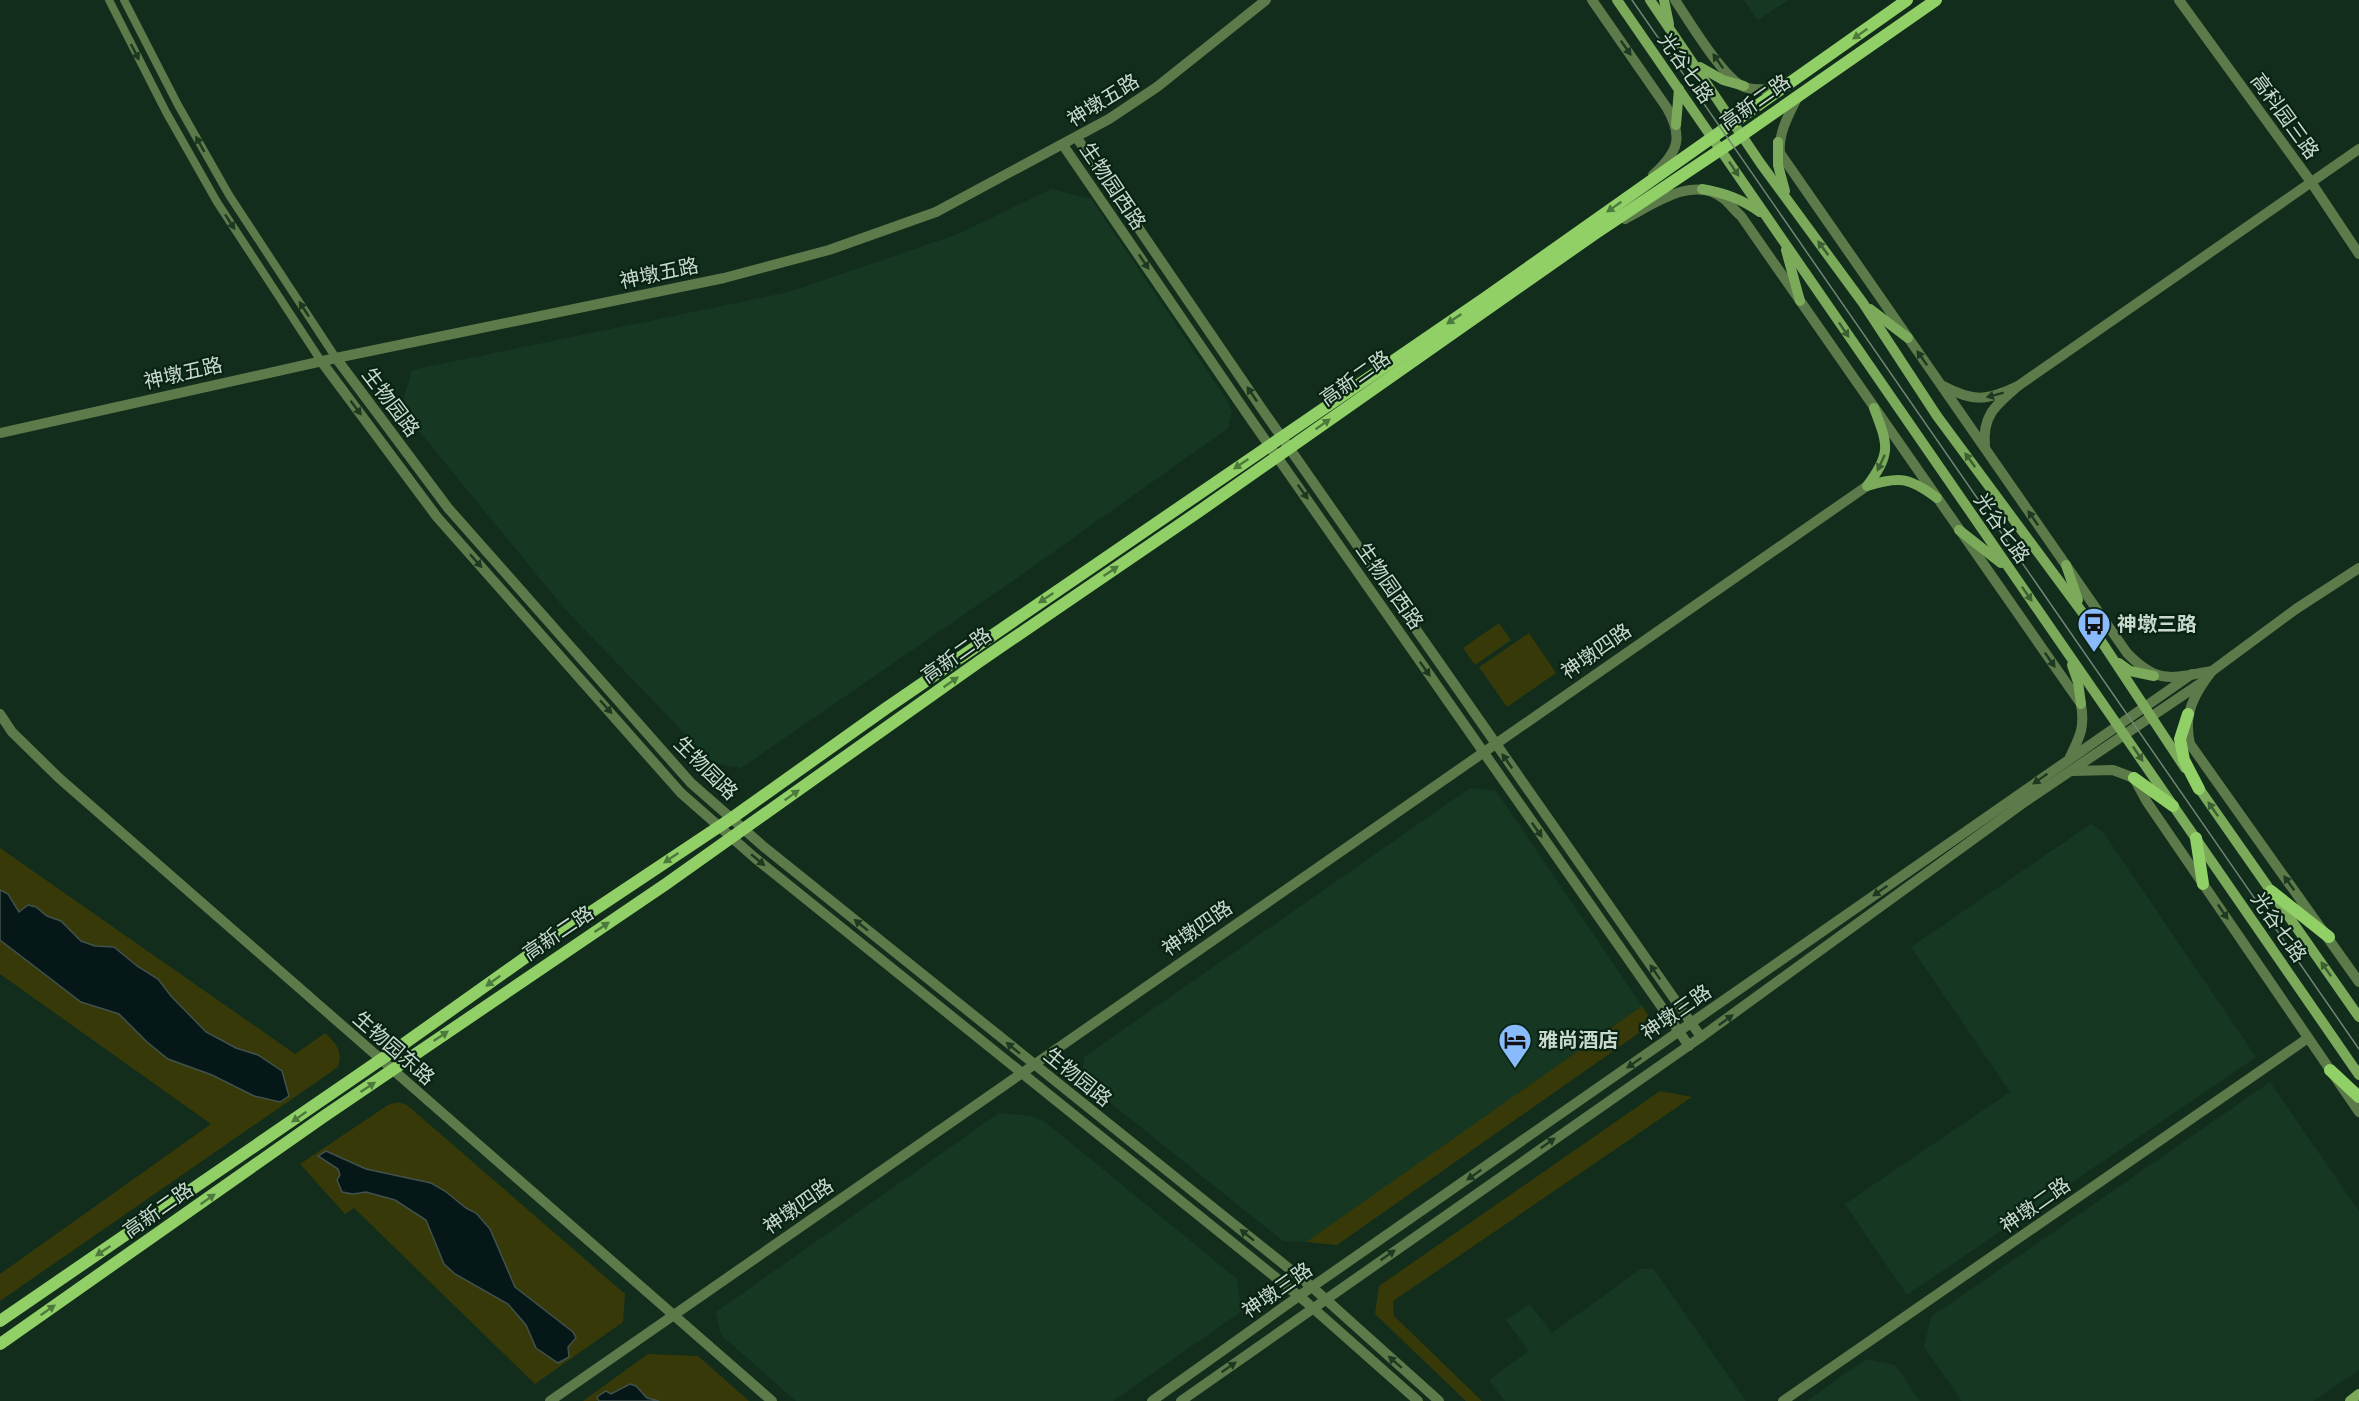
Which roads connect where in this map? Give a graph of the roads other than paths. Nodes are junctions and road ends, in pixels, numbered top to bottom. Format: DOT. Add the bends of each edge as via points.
graph roads {
  1 [pos="109,0"];
  2 [pos="124,0"];
  3 [pos="1266,0"];
  4 [pos="1592,0"];
  5 [pos="1617,0"];
  6 [pos="1650,0"];
  7 [pos="1664,0"];
  8 [pos="1675,0"];
  9 [pos="1907,0"];
  10 [pos="1936,0"];
  11 [pos="2179,0"];
  12 [pos="1671,30"];
  13 [pos="1692,60"];
  14 [pos="1786,85"];
  15 [pos="1744,86"];
  16 [pos="1679,89"];
  17 [pos="1798,96"];
  18 [pos="1733,122"];
  19 [pos="1676,125"];
  20 [pos="1742,135"];
  21 [pos="1712,137"];
  22 [pos="1077,138"];
  23 [pos="1779,142"];
  24 [pos="1063,145"];
  25 [pos="1720,149"];
  26 [pos="2359,149"];
  27 [pos="2311,182"];
  28 [pos="1702,189"];
  29 [pos="1634,192"];
  30 [pos="1790,202"];
  31 [pos="1766,216"];
  32 [pos="1593,235"];
  33 [pos="1783,241"];
  34 [pos="2359,254"];
  35 [pos="1800,301"];
  36 [pos="1863,303"];
  37 [pos="1908,338"];
  38 [pos="336,358"];
  39 [pos="321,361"];
  40 [pos="1940,384"];
  41 [pos="2018,386"];
  42 [pos="1874,408"];
  43 [pos="0,433"];
  44 [pos="1282,437"];
  45 [pos="1269,445"];
  46 [pos="1290,448"];
  47 [pos="1986,450"];
  48 [pos="1277,456"];
  49 [pos="1867,486"];
  50 [pos="1937,498"];
  51 [pos="1959,530"];
  52 [pos="2066,565"];
  53 [pos="2359,568"];
  54 [pos="2010,570"];
  55 [pos="2082,612"];
  56 [pos="2066,650"];
  57 [pos="2113,658"];
  58 [pos="2212,670"];
  59 [pos="2192,674"];
  60 [pos="2154,676"];
  61 [pos="2204,681"];
  62 [pos="2081,704"];
  63 [pos="2143,706"];
  64 [pos="0,714"];
  65 [pos="2188,714"];
  66 [pos="2149,717"];
  67 [pos="2121,730"];
  68 [pos="1494,743"];
  69 [pos="1482,752"];
  70 [pos="2069,759"];
  71 [pos="2070,771"];
  72 [pos="2134,778"];
  73 [pos="2199,789"];
  74 [pos="2173,806"];
  75 [pos="732,818"];
  76 [pos="719,826"];
  77 [pos="744,829"];
  78 [pos="732,837"];
  79 [pos="2196,838"];
  80 [pos="2203,884"];
  81 [pos="2271,891"];
  82 [pos="2328,936"];
  83 [pos="2359,982"];
  84 [pos="2359,1017"];
  85 [pos="1691,1024"];
  86 [pos="1679,1032"];
  87 [pos="1701,1037"];
  88 [pos="2308,1038"];
  89 [pos="1689,1046"];
  90 [pos="381,1060"];
  91 [pos="1033,1064"];
  92 [pos="393,1071"];
  93 [pos="2330,1071"];
  94 [pos="1021,1072"];
  95 [pos="2359,1076"];
  96 [pos="2359,1097"];
  97 [pos="2359,1112"];
  98 [pos="1312,1287"];
  99 [pos="1299,1296"];
  100 [pos="1324,1299"];
  101 [pos="1312,1308"];
  102 [pos="675,1314"];
  103 [pos="0,1321"];
  104 [pos="0,1344"];
  105 [pos="2359,1394"];
  106 [pos="550,1401"];
  107 [pos="772,1401"];
  108 [pos="1152,1401"];
  109 [pos="1181,1401"];
  110 [pos="1418,1401"];
  111 [pos="1439,1401"];
  112 [pos="1783,1401"];
  113 [pos="2350,1401"];
  1 -- 39 [label="street, 生物园路, one-way" via="217,202"];
  38 -- 2 [label="street, 生物园路, one-way" via="229,195"];
  3 -- 22 [label="street, 神墩五路" via="1157,87"];
  4 -- 19 [label="street, one-way"];
  5 -- 16 [label="main road, 光谷七路"];
  6 -- 12 [label="main road, 光谷七路"];
  7 -- 12 [label="main road"];
  15 -- 8 [label="street, one-way" via="1728,75"];
  9 -- 14 [label="main road, 高新二路, one-way"];
  10 -- 17 [label="main road, 高新二路"];
  11 -- 27 [label="street, 高科园三路"];
  12 -- 13 [label="main road, 光谷七路"];
  13 -- 15 [label="main road" via="1706,73"];
  13 -- 18 [label="main road, 光谷七路"];
  14 -- 15 [label="street" via="1763,90"];
  14 -- 18 [label="main road, 高新二路"];
  16 -- 19 [label="main road"];
  16 -- 21 [label="main road, 光谷七路"];
  17 -- 20 [label="main road, 高新二路"];
  17 -- 23 [label="street"];
  18 -- 20 [label="main road, 光谷七路"];
  18 -- 21 [label="main road, 高新二路"];
  19 -- 29 [label="street" via="1678,139 1671,154"];
  20 -- 25 [label="main road, 高新二路"];
  20 -- 30 [label="main road, 光谷七路"];
  21 -- 25 [label="main road, 光谷七路"];
  21 -- 29 [label="main road, 高新二路"];
  22 -- 24 [label="street, 神墩五路"];
  44 -- 22 [label="street, 生物园西路, one-way"];
  23 -- 30 [label="main road" via="1778,165"];
  23 -- 37 [label="street" via="1780,153"];
  24 -- 38 [label="street, 神墩五路" via="936,212 829,250 724,278"];
  24 -- 45 [label="street, 生物园西路, one-way"];
  25 -- 31 [label="main road, 光谷七路, one-way"];
  25 -- 32 [label="main road, 高新二路"];
  26 -- 27 [label="street"];
  27 -- 34 [label="street, 高科园三路"];
  27 -- 41 [label="street"];
  28 -- 31 [label="main road" via="1743,200"];
  28 -- 32 [label="street" via="1679,192"];
  28 -- 35 [label="street" via="1723,198 1741,216"];
  29 -- 44 [label="main road, 高新二路, one-way"];
  36 -- 30 [label="main road, 光谷七路, one-way"];
  31 -- 33 [label="main road, 光谷七路"];
  46 -- 32 [label="main road, 高新二路, one-way"];
  33 -- 35 [label="main road"];
  33 -- 54 [label="main road, 光谷七路, one-way"];
  35 -- 42 [label="street"];
  36 -- 37 [label="main road"];
  55 -- 36 [label="main road, 光谷七路, one-way" via="1937,416"];
  40 -- 37 [label="street, one-way"];
  38 -- 39 [label="street, 神墩五路"];
  38 -- 75 [label="street, 生物园路" via="448,508 691,783"];
  39 -- 43 [label="street, 神墩五路"];
  39 -- 76 [label="street, 生物园路, one-way" via="437,517 681,793"];
  41 -- 40 [label="street, one-way" via="1980,399 1961,396"];
  40 -- 47 [label="street"];
  41 -- 47 [label="street" via="1990,414 1984,435"];
  42 -- 49 [label="main road, one-way" via="1886,452"];
  42 -- 50 [label="street"];
  44 -- 45 [label="main road, 高新二路"];
  44 -- 46 [label="street, 生物园西路"];
  45 -- 48 [label="street, 生物园西路"];
  45 -- 75 [label="main road, 高新二路, one-way"];
  46 -- 48 [label="main road, 高新二路"];
  46 -- 68 [label="street, 生物园西路"];
  52 -- 47 [label="street, one-way"];
  48 -- 69 [label="street, 生物园西路, one-way"];
  77 -- 48 [label="main road, 高新二路, one-way"];
  49 -- 50 [label="main road" via="1892,478 1907,480"];
  49 -- 68 [label="street, 神墩四路"];
  50 -- 51 [label="street"];
  51 -- 54 [label="main road"];
  51 -- 62 [label="street, one-way"];
  52 -- 55 [label="main road"];
  52 -- 60 [label="street" via="2127,653"];
  53 -- 58 [label="street"];
  54 -- 56 [label="main road, 光谷七路, one-way"];
  55 -- 57 [label="main road, 光谷七路"];
  56 -- 62 [label="main road"];
  56 -- 67 [label="main road, 光谷七路"];
  57 -- 60 [label="main road" via="2130,671"];
  57 -- 63 [label="main road, 光谷七路"];
  58 -- 59 [label="street"];
  58 -- 61 [label="street"];
  59 -- 60 [label="street" via="2174,678"];
  59 -- 63 [label="street, 神墩三路"];
  61 -- 65 [label="street" via="2195,692"];
  61 -- 66 [label="street, 神墩三路"];
  62 -- 70 [label="street" via="2084,722"];
  63 -- 66 [label="main road, 光谷七路"];
  63 -- 67 [label="street, 神墩三路"];
  64 -- 90 [label="street, 生物园东路" via="12,732 59,778"];
  65 -- 73 [label="main road" via="2180,738 2184,760"];
  82 -- 65 [label="street, one-way" via="2190,744"];
  66 -- 67 [label="street, 神墩三路"];
  66 -- 73 [label="main road, 光谷七路"];
  67 -- 70 [label="street, 神墩三路"];
  67 -- 71 [label="street, 神墩三路"];
  67 -- 74 [label="main road, 光谷七路, one-way"];
  68 -- 69 [label="street, 神墩四路"];
  85 -- 68 [label="street, 生物园西路, one-way"];
  69 -- 86 [label="street, 生物园西路, one-way"];
  69 -- 91 [label="street, 神墩四路"];
  70 -- 85 [label="street, 神墩三路, one-way"];
  71 -- 72 [label="street" via="2113,770"];
  87 -- 71 [label="street, 神墩三路, one-way"];
  72 -- 74 [label="main road"];
  72 -- 80 [label="street"];
  81 -- 73 [label="main road, 光谷七路, one-way"];
  74 -- 79 [label="main road, 光谷七路"];
  75 -- 76 [label="main road, 高新二路"];
  75 -- 77 [label="street, 生物园路"];
  76 -- 78 [label="street, 生物园路"];
  76 -- 90 [label="main road, 高新二路, one-way"];
  77 -- 78 [label="main road, 高新二路"];
  91 -- 77 [label="street, 生物园路, one-way"];
  92 -- 78 [label="main road, 高新二路, one-way"];
  78 -- 94 [label="street, 生物园路, one-way"];
  79 -- 80 [label="main road"];
  79 -- 95 [label="main road, 光谷七路"];
  80 -- 88 [label="street, one-way"];
  81 -- 82 [label="main road"];
  84 -- 81 [label="main road, 光谷七路, one-way"];
  82 -- 83 [label="street"];
  85 -- 86 [label="street, 神墩三路"];
  85 -- 87 [label="street, 生物园西路"];
  86 -- 89 [label="street, 生物园西路"];
  86 -- 98 [label="street, 神墩三路, one-way"];
  87 -- 89 [label="street, 神墩三路"];
  88 -- 93 [label="street"];
  88 -- 112 [label="street, 神墩二路"];
  100 -- 89 [label="street, 神墩三路, one-way"];
  90 -- 92 [label="street, 生物园东路"];
  90 -- 103 [label="main road, 高新二路, one-way"];
  91 -- 94 [label="street, 神墩四路"];
  98 -- 91 [label="street, 生物园路, one-way"];
  92 -- 102 [label="street, 生物园东路"];
  104 -- 92 [label="main road, 高新二路, one-way"];
  93 -- 96 [label="main road"];
  93 -- 97 [label="street"];
  94 -- 99 [label="street, 生物园路"];
  94 -- 102 [label="street, 神墩四路"];
  98 -- 99 [label="street, 神墩三路"];
  98 -- 100 [label="street, 生物园路"];
  99 -- 101 [label="street, 生物园路"];
  99 -- 108 [label="street, 神墩三路"];
  100 -- 101 [label="street, 神墩三路"];
  111 -- 100 [label="street, 生物园路, one-way"];
  109 -- 101 [label="street, 神墩三路, one-way"];
  101 -- 110 [label="street, 生物园路"];
  102 -- 106 [label="street, 神墩四路"];
  102 -- 107 [label="street, 生物园东路"];
  105 -- 113 [label="main road"];
}
